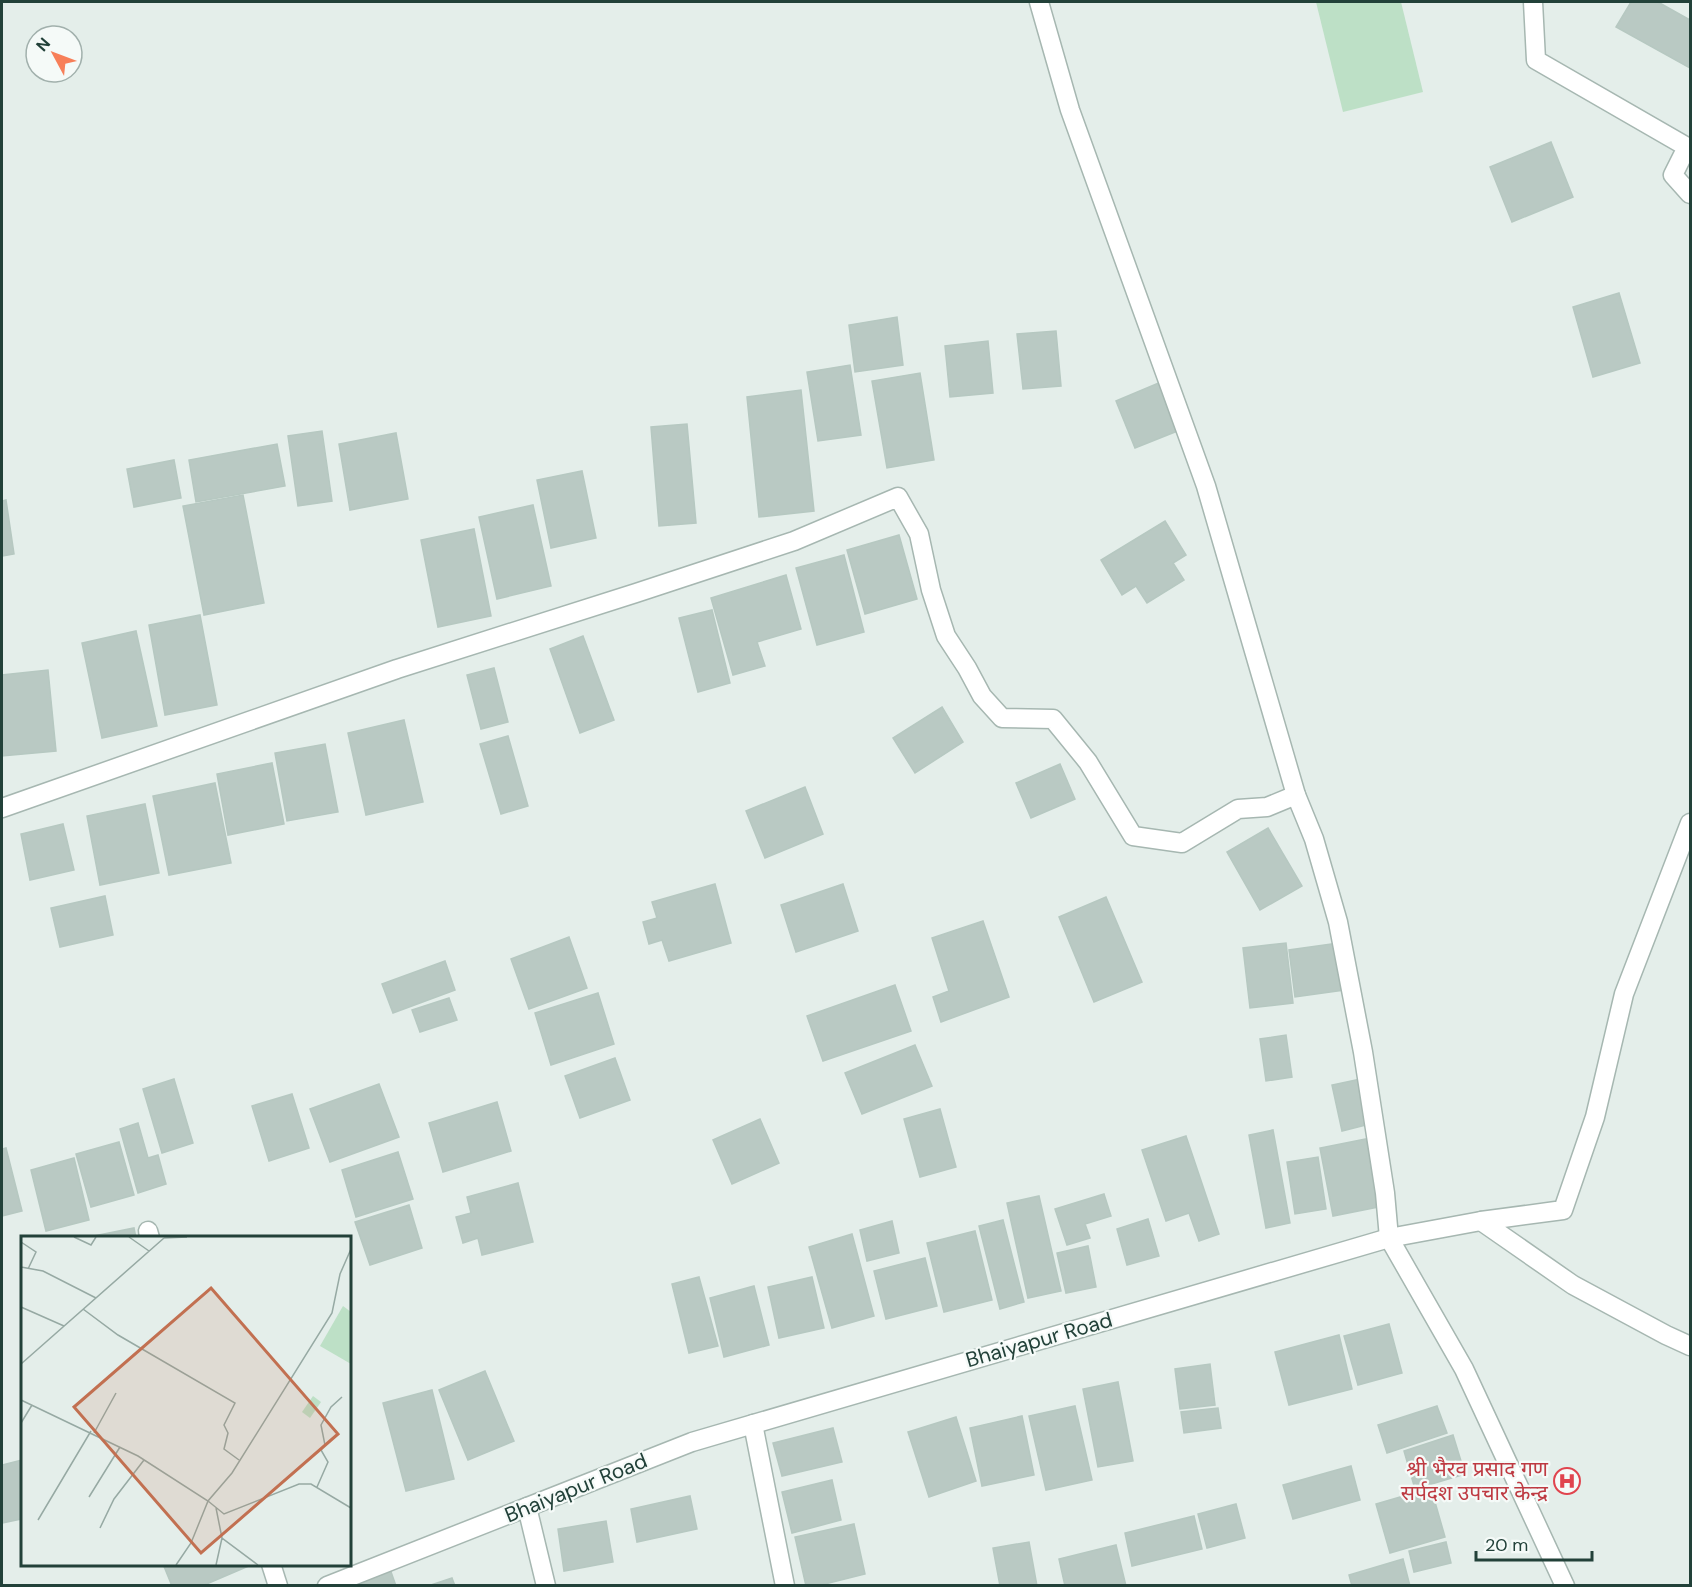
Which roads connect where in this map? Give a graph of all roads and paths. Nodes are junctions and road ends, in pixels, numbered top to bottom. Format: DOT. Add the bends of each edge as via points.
graph roads {
  1 [pos="1039,2"];
  2 [pos="1533,2"];
  3 [pos="1690,194"];
  4 [pos="1296,795"];
  5 [pos="2,808"];
  6 [pos="1690,823"];
  7 [pos="1481,1221"];
  8 [pos="1389,1238"];
  9 [pos="1690,1346"];
  10 [pos="753,1424"];
  11 [pos="527,1507"];
  12 [pos="272,1566"];
  13 [pos="278,1586"];
  14 [pos="327,1586"];
  15 [pos="546,1586"];
  16 [pos="785,1586"];
  17 [pos="1565,1586"];
  1 -- 4 [label="street" via="1070,110 1206,486"];
  2 -- 3 [label="street" via="1536,60 1687,147 1673,175"];
  4 -- 5 [label="street" via="1267,807 1238,809 1182,843 1133,836 1088,762 1053,719 1002,718 982,696 946,636 919,534 898,497 794,541 397,669"];
  4 -- 8 [label="street" via="1314,839 1338,922 1363,1052"];
  6 -- 7 [label="street, Bhaiyapur Road" via="1624,994 1595,1117 1563,1210"];
  7 -- 8 [label="street, Bhaiyapur Road"];
  7 -- 9 [label="street" via="1573,1285"];
  8 -- 10 [label="street, Bhaiyapur Road"];
  8 -- 17 [label="street" via="1464,1370"];
  10 -- 11 [label="street, Bhaiyapur Road" via="692,1442"];
  10 -- 16 [label="street"];
  11 -- 14 [label="street, Bhaiyapur Road"];
  11 -- 15 [label="street"];
  12 -- 13 [label="street"];
}
